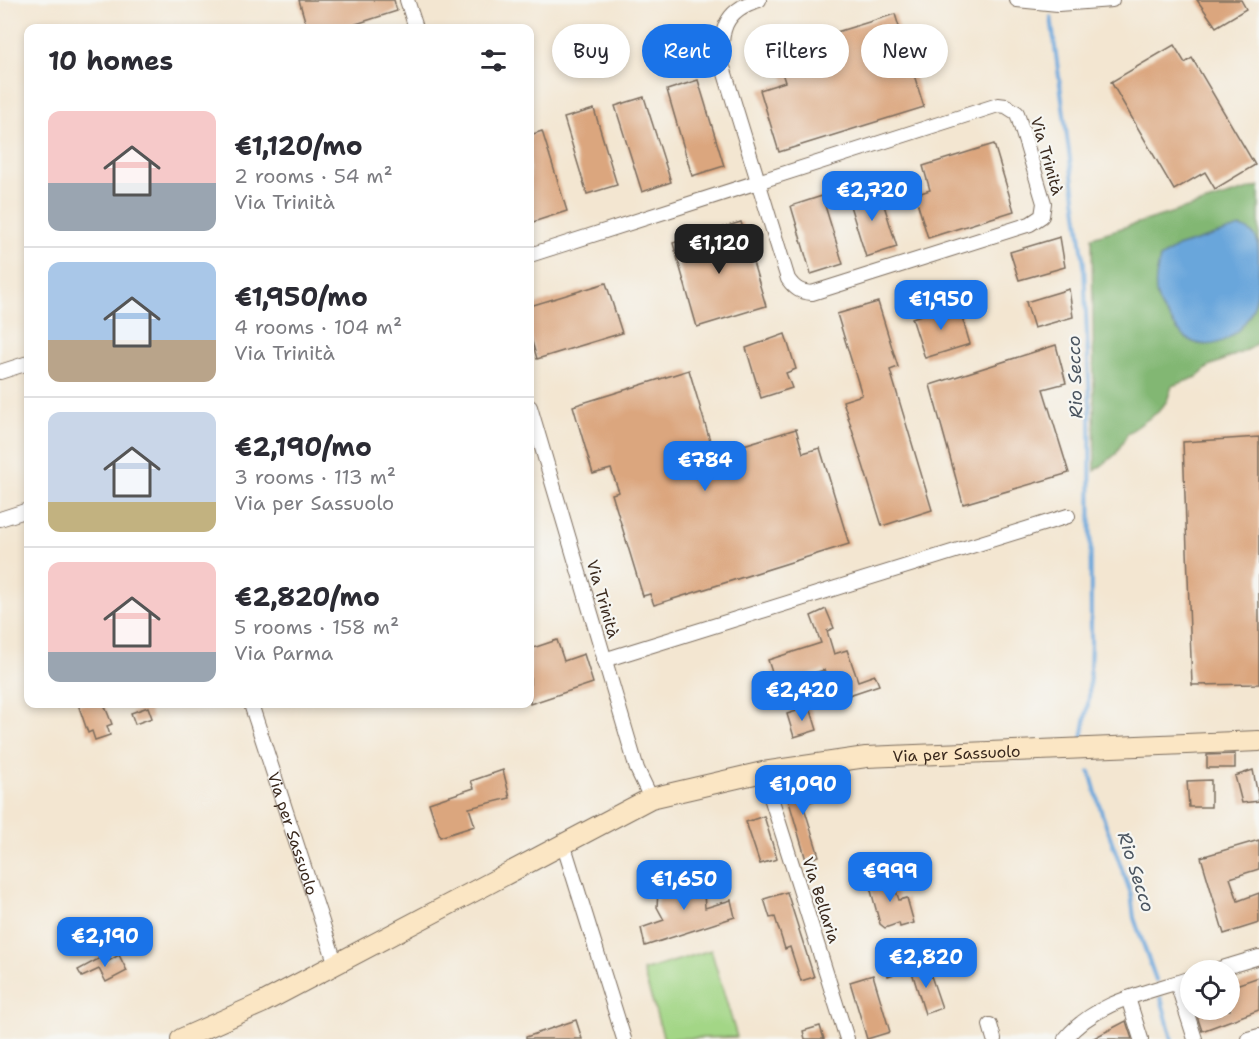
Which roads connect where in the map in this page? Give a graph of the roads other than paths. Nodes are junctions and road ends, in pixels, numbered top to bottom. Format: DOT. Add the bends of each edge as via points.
graph roads {
  1 [pos="407,0"];
  2 [pos="759,0"];
  3 [pos="1017,0"];
  4 [pos="1112,0"];
  5 [pos="415,24"];
  6 [pos="759,183"];
  7 [pos="534,254"];
  8 [pos="24,364"];
  9 [pos="0,372"];
  10 [pos="534,421"];
  11 [pos="24,511"];
  12 [pos="1068,516"];
  13 [pos="0,519"];
  14 [pos="604,660"];
  15 [pos="252,708"];
  16 [pos="1259,741"];
  17 [pos="763,772"];
  18 [pos="651,798"];
  19 [pos="563,843"];
  20 [pos="1259,957"];
  21 [pos="1240,963"];
  22 [pos="336,965"];
  23 [pos="1180,982"];
  24 [pos="1177,983"];
  25 [pos="1128,998"];
  26 [pos="990,1025"];
  27 [pos="207,1034"];
  28 [pos="1259,1036"];
  29 [pos="181,1039"];
  30 [pos="624,1039"];
  31 [pos="847,1039"];
  32 [pos="994,1039"];
  33 [pos="1065,1039"];
  34 [pos="1141,1039"];
  35 [pos="1195,1039"];
  36 [pos="1248,1039"];
  1 -- 5 [label="street"];
  2 -- 6 [label="street, Via Trinità" via="737,9 724,27 721,40 723,67"];
  3 -- 4 [label="street" via="1068,4"];
  6 -- 6 [label="street, Via Trinità" via="788,279 801,292 812,293 1029,224 1042,216 1045,209 1017,113 1006,106 990,107"];
  6 -- 7 [label="street, Via Trinità"];
  8 -- 9 [label="street"];
  10 -- 14 [label="street, Via Trinità"];
  11 -- 13 [label="street"];
  12 -- 14 [label="street"];
  14 -- 18 [label="street, Via Trinità" via="637,769"];
  15 -- 22 [label="street, Via per Sassuolo"];
  16 -- 17 [label="main road, Via per Sassuolo" via="866,757"];
  17 -- 18 [label="main road, Via per Sassuolo"];
  17 -- 31 [label="street, Via Bellaria"];
  18 -- 19 [label="main road, Via per Sassuolo"];
  19 -- 22 [label="main road, Via per Sassuolo"];
  19 -- 30 [label="street"];
  20 -- 21 [label="street"];
  22 -- 27 [label="main road, Via per Sassuolo"];
  23 -- 24 [label="street"];
  24 -- 25 [label="street"];
  24 -- 35 [label="street"];
  25 -- 33 [label="street" via="1111,1003"];
  25 -- 34 [label="street"];
  26 -- 32 [label="street"];
  27 -- 29 [label="main road, Via per Sassuolo"];
  28 -- 36 [label="street"];
}
